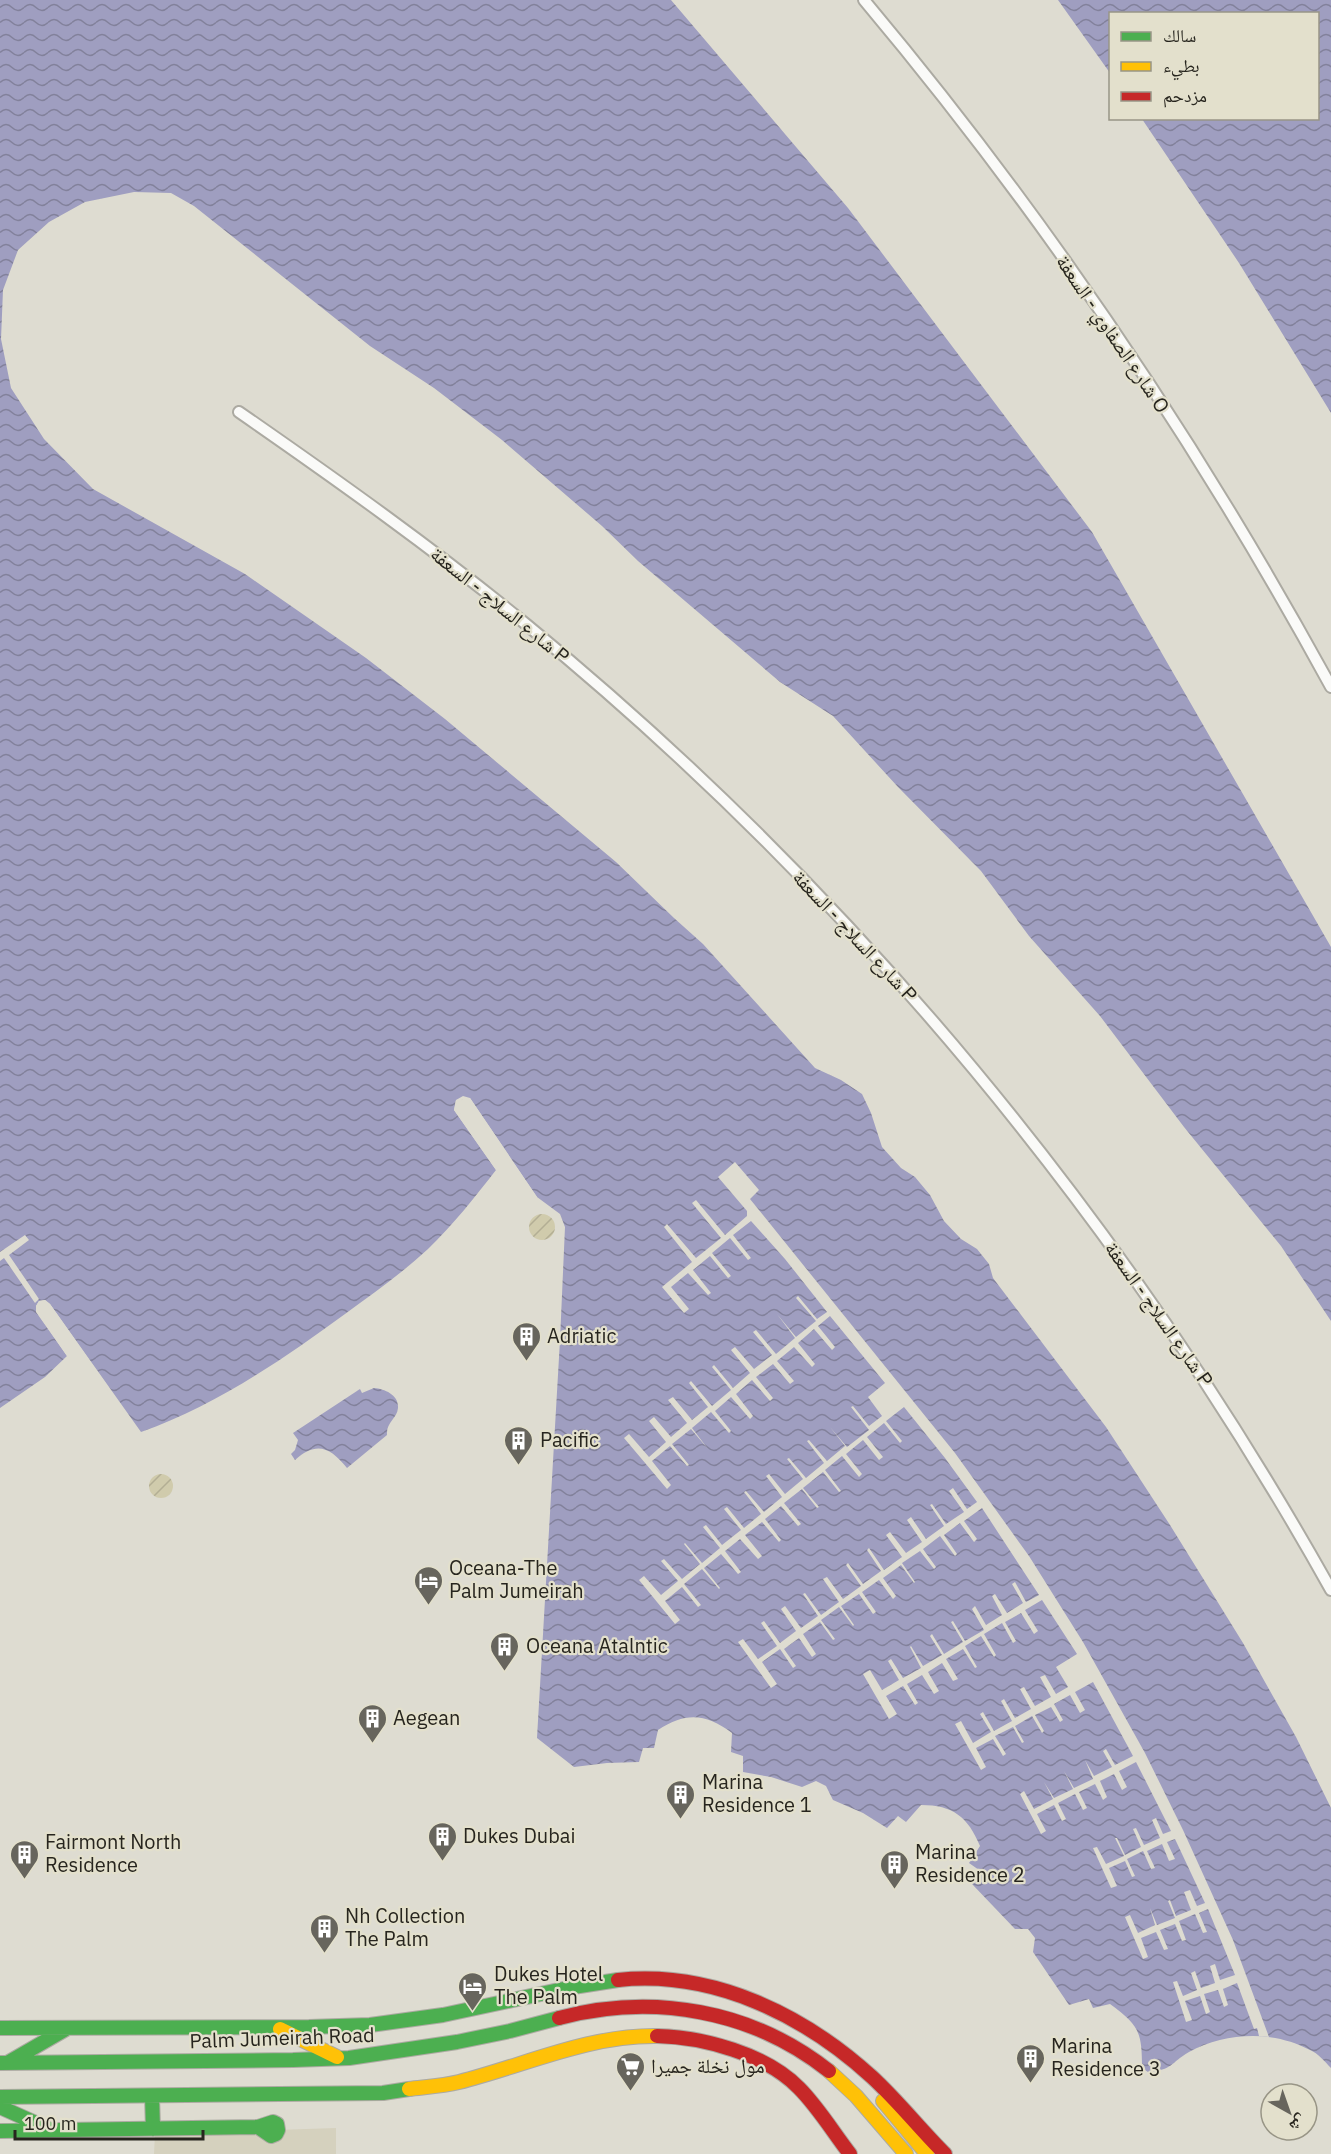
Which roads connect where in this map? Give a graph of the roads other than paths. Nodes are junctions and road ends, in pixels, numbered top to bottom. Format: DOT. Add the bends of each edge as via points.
graph roads {
  1 [pos="864,0"];
  2 [pos="238,412"];
  3 [pos="1331,687"];
  4 [pos="1331,1590"];
  5 [pos="277,2027"];
  6 [pos="0,2028"];
  7 [pos="66,2029"];
  8 [pos="846,2055"];
  9 [pos="339,2059"];
  10 [pos="3,2063"];
  11 [pos="798,2087"];
  12 [pos="152,2096"];
  13 [pos="0,2097"];
  14 [pos="0,2107"];
  15 [pos="258,2127"];
  16 [pos="153,2129"];
  17 [pos="0,2131"];
  18 [pos="54,2131"];
  19 [pos="850,2154"];
  20 [pos="861,2154"];
  21 [pos="906,2154"];
  22 [pos="927,2154"];
  23 [pos="945,2154"];
  1 -- 3 [label="street, شارع الصفاوي - السعفة O" via="961,122 1093,302 1215,489"];
  2 -- 4 [label="street, شارع السلاج - السعفة P" via="408,531 586,675 731,807 860,939 982,1078 1109,1241 1231,1421"];
  5 -- 7 [label="main road"];
  5 -- 8 [label="main road" via="417,2020 602,1981 653,1978 695,1983 756,2002 812,2030"];
  5 -- 9 [label="main road"];
  6 -- 7 [label="main road"];
  7 -- 10 [label="main road"];
  8 -- 22 [label="main road"];
  8 -- 23 [label="main road" via="884,2088"];
  9 -- 10 [label="main road, Palm Jumeirah Road"];
  9 -- 21 [label="main road, Palm Jumeirah Road" via="475,2038 591,2010 646,2006 701,2012 764,2032 821,2065 854,2094"];
  11 -- 12 [label="main road" via="732,2049 699,2040 633,2036 585,2044 458,2082 408,2091 358,2095"];
  11 -- 19 [label="main road"];
  11 -- 20 [label="main road" via="835,2119"];
  12 -- 13 [label="main road"];
  12 -- 16 [label="main road"];
  14 -- 18 [label="main road"];
  15 -- 16 [label="main road"];
  16 -- 18 [label="main road"];
  17 -- 18 [label="main road"];
}
